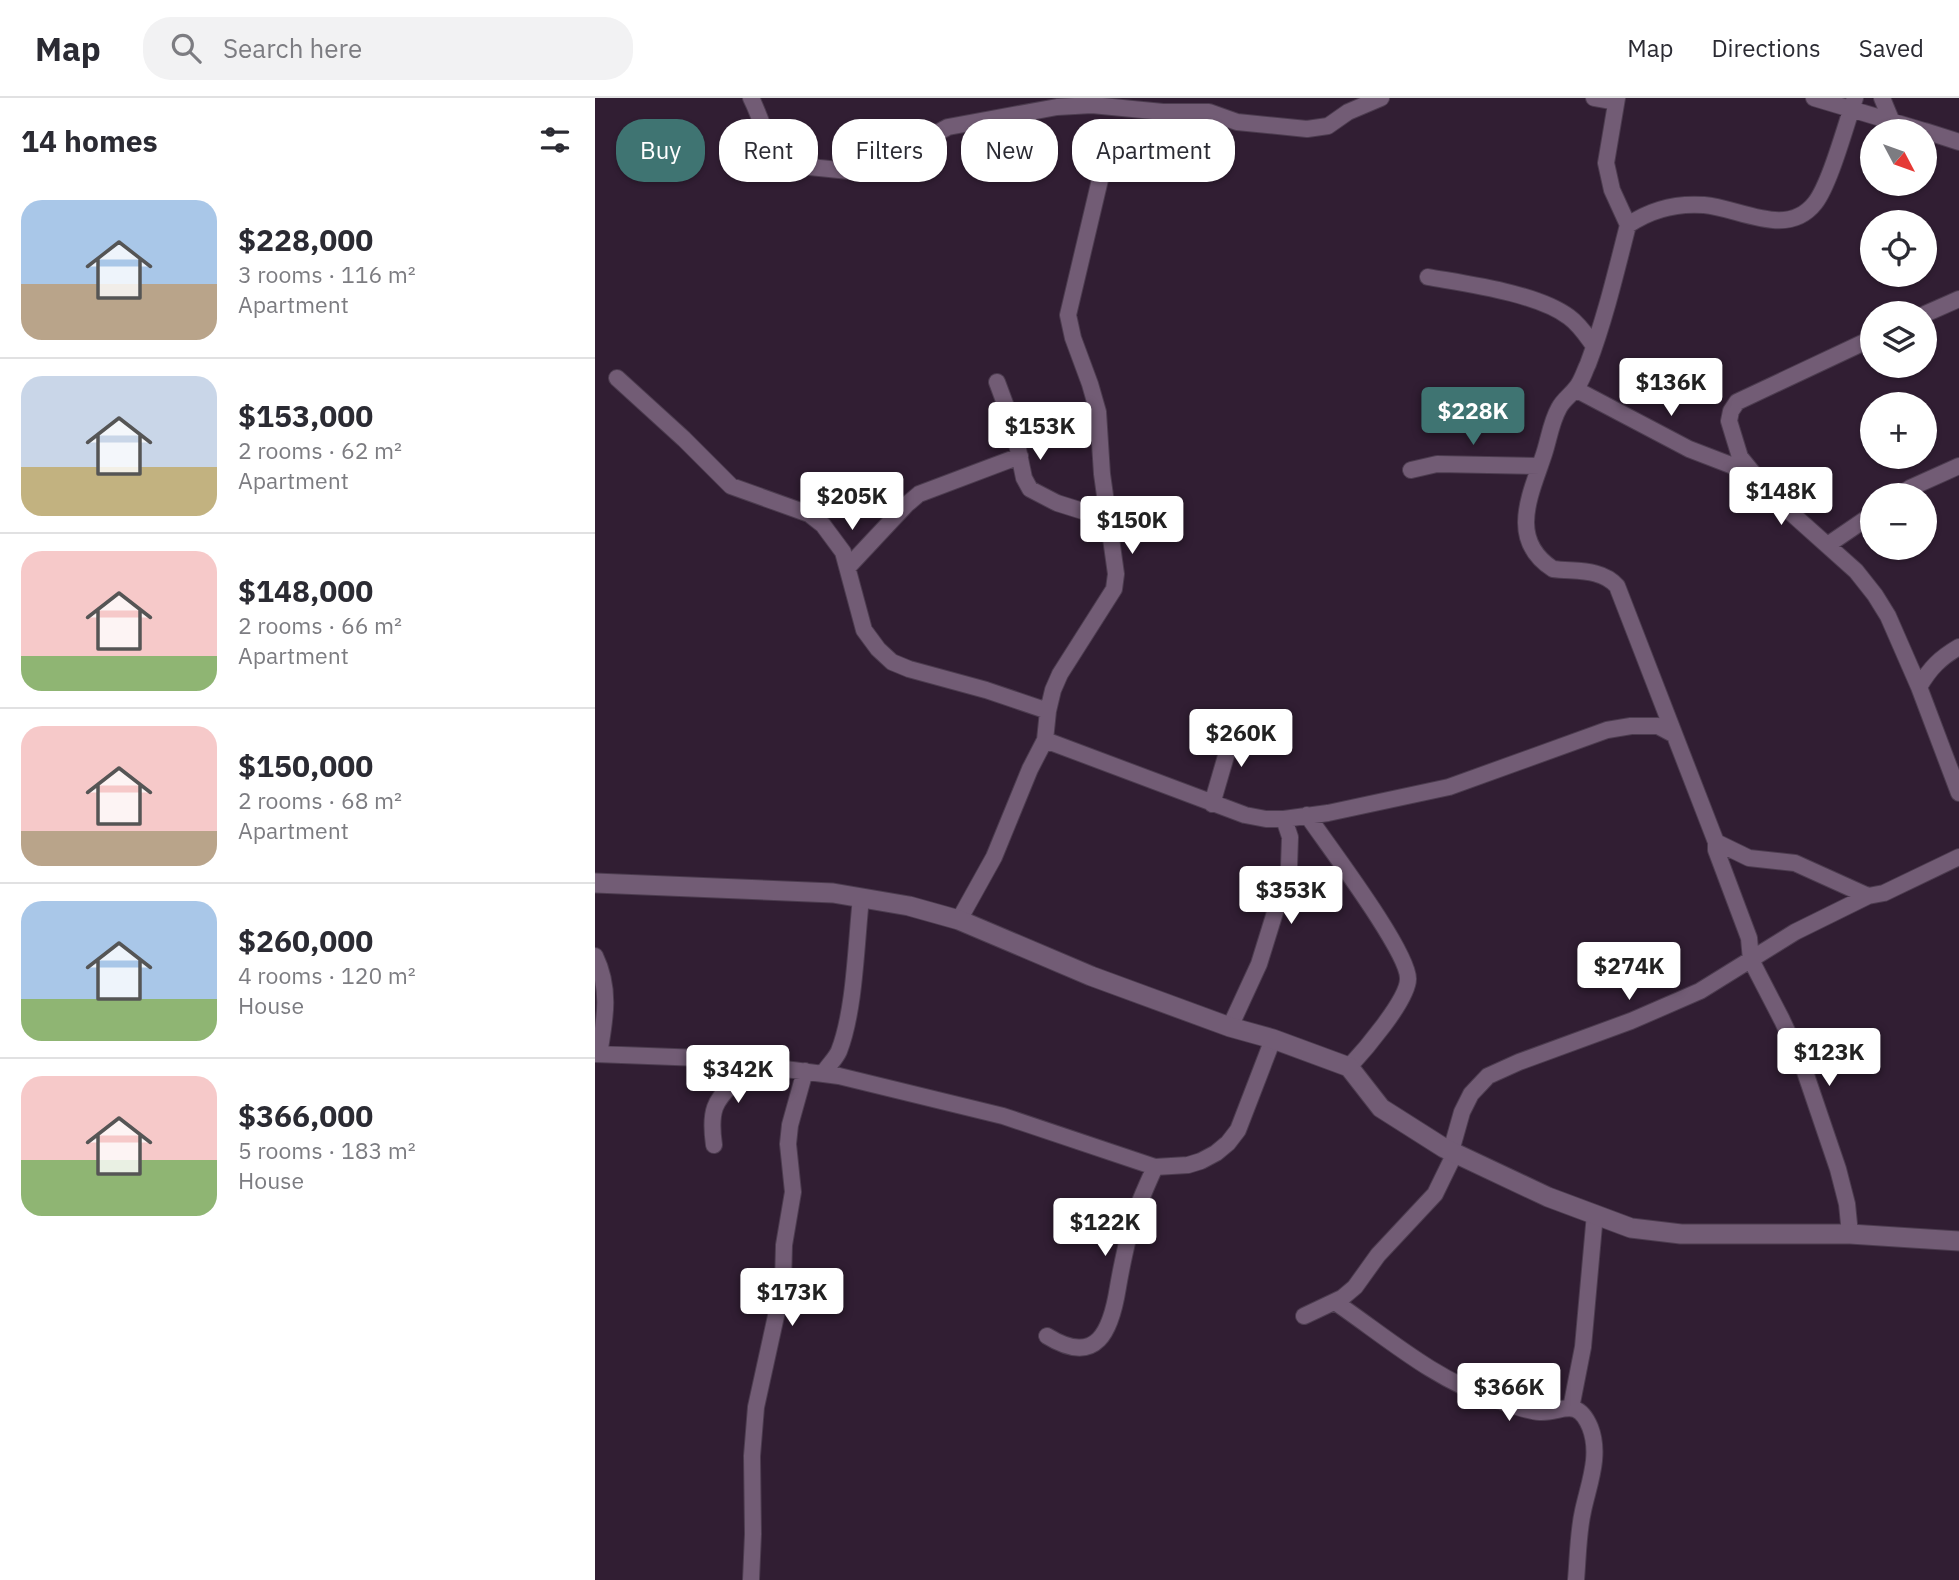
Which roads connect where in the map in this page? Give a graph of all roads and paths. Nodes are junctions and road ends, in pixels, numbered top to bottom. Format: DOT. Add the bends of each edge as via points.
graph roads {
  1 [pos="751,98"];
  2 [pos="1381,98"];
  3 [pos="1594,98"];
  4 [pos="1814,98"];
  5 [pos="1882,98"];
  6 [pos="1616,100"];
  7 [pos="1853,104"];
  8 [pos="1886,119"];
  9 [pos="1891,119"];
  10 [pos="1937,135"];
  11 [pos="1959,142"];
  12 [pos="1099,182"];
  13 [pos="1628,225"];
  14 [pos="1428,277"];
  15 [pos="1959,299"];
  16 [pos="1937,309"];
  17 [pos="1860,344"];
  18 [pos="1594,346"];
  19 [pos="617,378"];
  20 [pos="997,382"];
  21 [pos="1575,389"];
  22 [pos="1020,456"];
  23 [pos="1539,466"];
  24 [pos="1959,467"];
  25 [pos="1411,470"];
  26 [pos="1753,474"];
  27 [pos="1922,483"];
  28 [pos="1108,519"];
  29 [pos="1860,523"];
  30 [pos="1829,544"];
  31 [pos="849,567"];
  32 [pos="1959,647"];
  33 [pos="1919,687"];
  34 [pos="1048,711"];
  35 [pos="1235,725"];
  36 [pos="1673,734"];
  37 [pos="1045,740"];
  38 [pos="1959,793"];
  39 [pos="1212,804"];
  40 [pos="1307,816"];
  41 [pos="1283,819"];
  42 [pos="1716,842"];
  43 [pos="1959,857"];
  44 [pos="595,883"];
  45 [pos="1867,896"];
  46 [pos="861,898"];
  47 [pos="958,920"];
  48 [pos="595,956"];
  49 [pos="1751,960"];
  50 [pos="1230,1027"];
  51 [pos="1273,1039"];
  52 [pos="597,1054"];
  53 [pos="749,1064"];
  54 [pos="1349,1067"];
  55 [pos="805,1071"];
  56 [pos="824,1074"];
  57 [pos="714,1145"];
  58 [pos="1453,1152"];
  59 [pos="1155,1167"];
  60 [pos="1595,1214"];
  61 [pos="1850,1234"];
  62 [pos="1959,1241"];
  63 [pos="1335,1302"];
  64 [pos="1304,1316"];
  65 [pos="1047,1336"];
  66 [pos="1571,1408"];
  67 [pos="751,1580"];
  68 [pos="1576,1580"];
  1 -- 2 [label="street" via="778,166 849,171 878,165 948,127 1033,110 1092,105 1209,112 1237,122 1307,129 1328,126"];
  3 -- 6 [label="street"];
  4 -- 7 [label="street"];
  5 -- 9 [label="street"];
  6 -- 13 [label="street" via="1606,163"];
  7 -- 8 [label="street"];
  7 -- 13 [label="street" via="1817,202 1803,216 1766,220 1705,205 1672,207"];
  10 -- 11 [label="street"];
  12 -- 28 [label="street" via="1068,316 1098,412"];
  13 -- 18 [label="street"];
  14 -- 18 [label="street" via="1556,309 1581,328"];
  15 -- 16 [label="street"];
  17 -- 26 [label="street" via="1737,402 1729,421 1740,457"];
  18 -- 21 [label="street"];
  19 -- 31 [label="street" via="731,486 809,514 823,525"];
  20 -- 22 [label="street"];
  21 -- 23 [label="street" via="1560,406"];
  21 -- 26 [label="street" via="1689,449"];
  22 -- 28 [label="street" via="1030,489"];
  22 -- 31 [label="street" via="919,494"];
  23 -- 25 [label="street" via="1437,464"];
  23 -- 36 [label="street" via="1524,523 1540,559 1553,569 1600,573 1617,586"];
  24 -- 27 [label="street"];
  26 -- 30 [label="street"];
  28 -- 34 [label="street" via="1114,589 1060,674"];
  29 -- 30 [label="street"];
  30 -- 33 [label="street" via="1875,594"];
  31 -- 34 [label="street" via="864,630 892,662"];
  32 -- 33 [label="street" via="1930,668"];
  33 -- 38 [label="street"];
  34 -- 37 [label="street"];
  35 -- 39 [label="street"];
  36 -- 40 [label="street" via="1658,726 1607,730 1449,787"];
  36 -- 42 [label="street"];
  37 -- 39 [label="street"];
  37 -- 47 [label="street" via="994,857"];
  39 -- 41 [label="street" via="1255,817"];
  40 -- 41 [label="street"];
  40 -- 54 [label="street" via="1378,918 1409,980 1389,1017"];
  41 -- 50 [label="street" via="1290,837 1289,867 1259,964"];
  42 -- 45 [label="street" via="1749,858 1795,863"];
  42 -- 49 [label="street"];
  43 -- 45 [label="street" via="1884,893"];
  44 -- 46 [label="street"];
  45 -- 49 [label="street"];
  46 -- 47 [label="street"];
  46 -- 56 [label="street" via="846,1026 838,1054"];
  47 -- 50 [label="street"];
  48 -- 52 [label="street" via="607,1002"];
  49 -- 58 [label="street" via="1663,1008 1488,1076 1462,1112"];
  49 -- 61 [label="street" via="1801,1063 1838,1170"];
  50 -- 51 [label="street"];
  51 -- 54 [label="street"];
  51 -- 59 [label="street" via="1238,1130 1228,1143 1188,1166"];
  52 -- 53 [label="street"];
  53 -- 55 [label="street"];
  53 -- 57 [label="street" via="714,1105"];
  54 -- 58 [label="street" via="1381,1108"];
  55 -- 56 [label="street"];
  55 -- 67 [label="street" via="788,1144 793,1192 783,1284 756,1407"];
  56 -- 59 [label="street" via="1003,1116"];
  58 -- 60 [label="street"];
  58 -- 63 [label="street" via="1435,1194 1355,1287"];
  59 -- 65 [label="street" via="1129,1233 1109,1328 1093,1345 1081,1349"];
  60 -- 61 [label="street" via="1631,1228 1681,1234"];
  60 -- 66 [label="street" via="1583,1347"];
  61 -- 62 [label="street"];
  63 -- 64 [label="street"];
  63 -- 66 [label="street" via="1467,1389 1541,1412"];
  66 -- 68 [label="street" via="1583,1415 1595,1444"];
}
